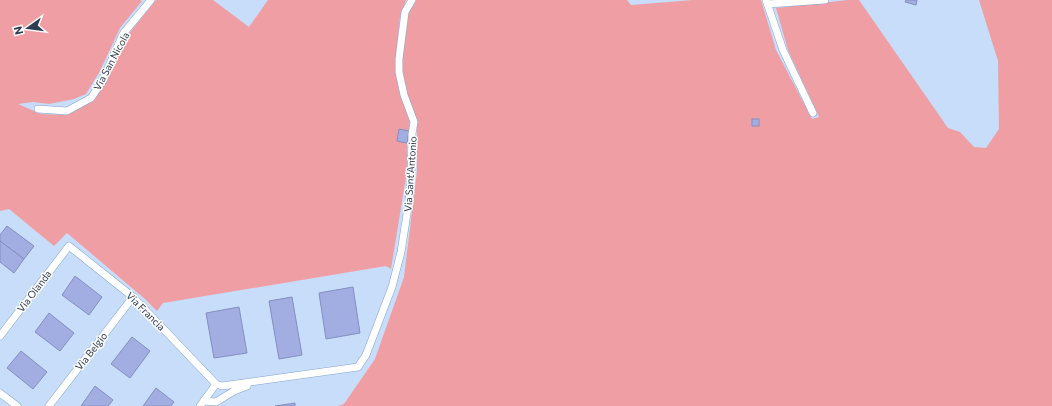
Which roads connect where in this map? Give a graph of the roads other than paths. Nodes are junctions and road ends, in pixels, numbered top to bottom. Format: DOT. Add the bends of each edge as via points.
graph roads {
  1 [pos="151,0"];
  2 [pos="412,0"];
  3 [pos="825,0"];
  4 [pos="767,2"];
  5 [pos="38,109"];
  6 [pos="813,113"];
  7 [pos="68,246"];
  8 [pos="133,297"];
  9 [pos="0,336"];
  10 [pos="258,382"];
  11 [pos="219,385"];
  12 [pos="0,393"];
  13 [pos="225,397"];
  14 [pos="202,403"];
  15 [pos="17,406"];
  16 [pos="49,406"];
  1 -- 5 [label="street, Via San Nicola" via="123,34 103,80 91,98 67,111"];
  2 -- 10 [label="street, Via Sant'Antonio" via="404,18 399,59 404,95 414,122 409,202 392,287 366,355 358,368"];
  3 -- 4 [label="street"];
  4 -- 6 [label="street" via="783,50"];
  7 -- 8 [label="street, Via Francia"];
  7 -- 9 [label="street, Via Olanda"];
  8 -- 11 [label="street, Via Francia"];
  8 -- 16 [label="street, Via Belgio"];
  10 -- 11 [label="street"];
  10 -- 13 [label="street"];
  11 -- 13 [label="street"];
  11 -- 14 [label="street"];
  12 -- 15 [label="street"];
  13 -- 14 [label="street" via="216,402"];
}
